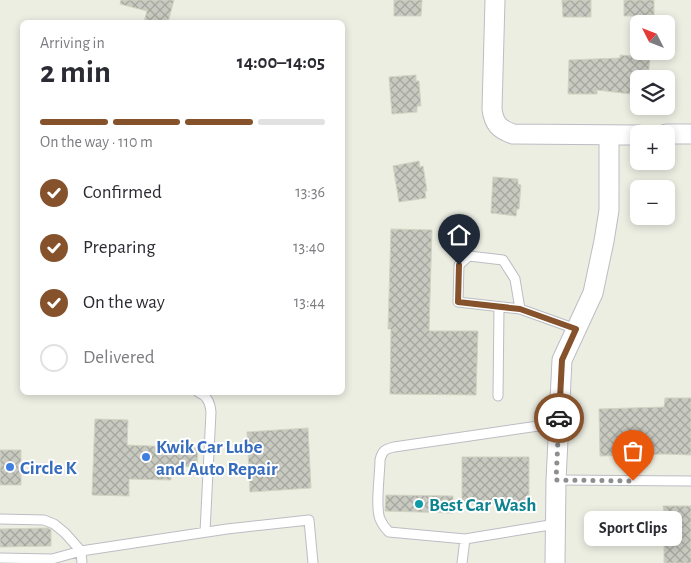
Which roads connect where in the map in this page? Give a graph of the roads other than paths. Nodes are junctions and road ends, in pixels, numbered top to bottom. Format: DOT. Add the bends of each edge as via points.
graph roads {
  1 [pos="495,0"];
  2 [pos="675,134"];
  3 [pos="691,134"];
  4 [pos="609,135"];
  5 [pos="630,135"];
  6 [pos="499,307"];
  7 [pos="520,309"];
  8 [pos="576,329"];
  9 [pos="204,395"];
  10 [pos="498,396"];
  11 [pos="559,423"];
  12 [pos="556,480"];
  13 [pos="691,482"];
  14 [pos="0,519"];
  15 [pos="556,524"];
  16 [pos="205,532"];
  17 [pos="465,539"];
  18 [pos="81,551"];
  19 [pos="0,558"];
  20 [pos="82,563"];
  21 [pos="314,563"];
  22 [pos="462,563"];
  23 [pos="555,563"];
  1 -- 4 [label="street" via="492,109 496,124 513,134"];
  2 -- 3 [label="street"];
  4 -- 5 [label="street"];
  4 -- 8 [label="street" via="609,210 604,241 593,293"];
  6 -- 7 [label="lane"];
  6 -- 7 [label="lane" via="458,302 459,265 469,256 503,260 515,279"];
  6 -- 10 [label="lane"];
  7 -- 8 [label="lane"];
  8 -- 11 [label="street" via="562,360"];
  9 -- 16 [label="lane" via="210,403 211,412"];
  11 -- 12 [label="street"];
  11 -- 17 [label="lane" via="394,447 382,452 378,511 385,528 389,532"];
  12 -- 13 [label="lane"];
  12 -- 15 [label="street"];
  14 -- 18 [label="lane" via="44,520 65,533"];
  15 -- 17 [label="lane"];
  15 -- 23 [label="street"];
  16 -- 18 [label="lane"];
  16 -- 21 [label="lane" via="309,520"];
  17 -- 22 [label="lane"];
  18 -- 19 [label="lane" via="52,559"];
  18 -- 20 [label="lane"];
}
